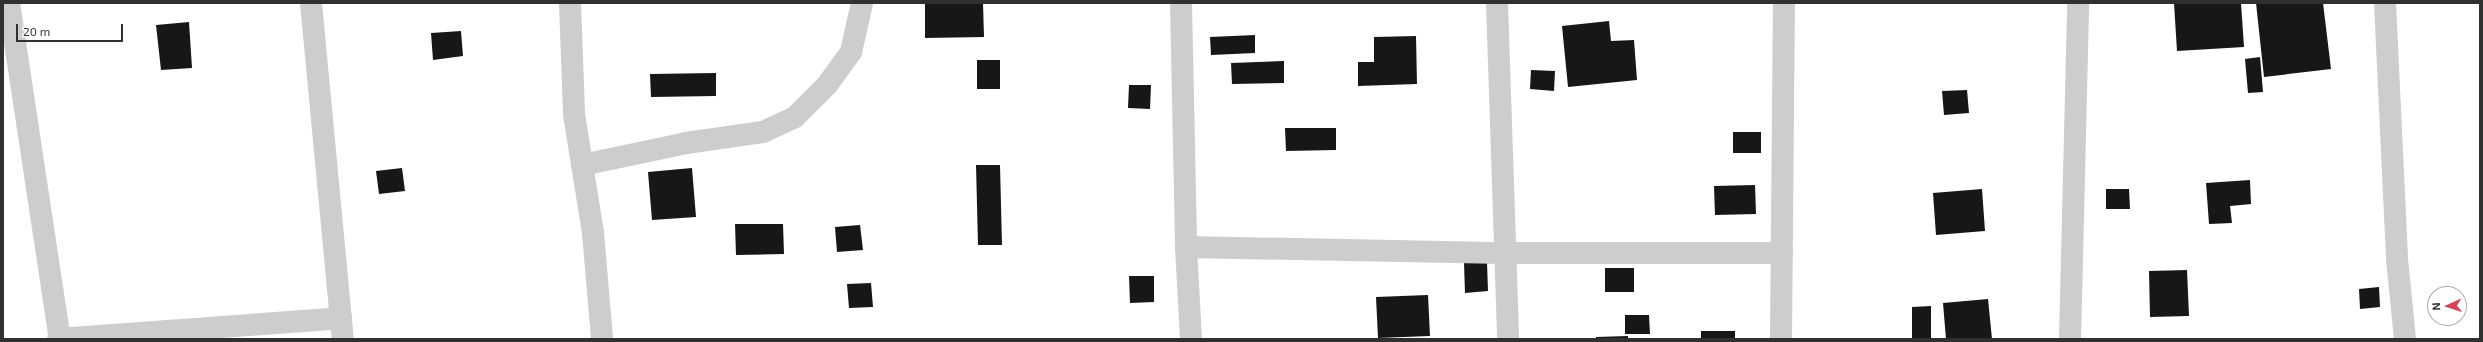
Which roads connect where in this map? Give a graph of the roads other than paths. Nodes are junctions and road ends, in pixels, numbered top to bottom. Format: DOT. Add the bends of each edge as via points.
graph roads {
  1 [pos="9,3"];
  2 [pos="310,3"];
  3 [pos="570,3"];
  4 [pos="862,3"];
  5 [pos="1181,3"];
  6 [pos="1497,3"];
  7 [pos="1784,3"];
  8 [pos="2078,3"];
  9 [pos="2385,3"];
  10 [pos="582,165"];
  11 [pos="1186,247"];
  12 [pos="1505,253"];
  13 [pos="1782,253"];
  14 [pos="342,328"];
  15 [pos="59,339"];
  16 [pos="602,339"];
  17 [pos="1191,339"];
  18 [pos="1508,339"];
  19 [pos="1781,339"];
  20 [pos="2070,339"];
  21 [pos="2405,339"];
  1 -- 15 [label="street"];
  2 -- 14 [label="street"];
  3 -- 10 [label="street" via="574,114"];
  4 -- 10 [label="street" via="850,52 828,85 795,117 763,132 686,143"];
  5 -- 11 [label="street"];
  6 -- 12 [label="street"];
  7 -- 13 [label="street"];
  8 -- 20 [label="street"];
  9 -- 21 [label="street" via="2397,259"];
  10 -- 16 [label="street" via="593,233"];
  11 -- 12 [label="street"];
  11 -- 17 [label="street"];
  12 -- 13 [label="street"];
  12 -- 18 [label="street"];
  13 -- 19 [label="street"];
  14 -- 15 [label="street"];
}
